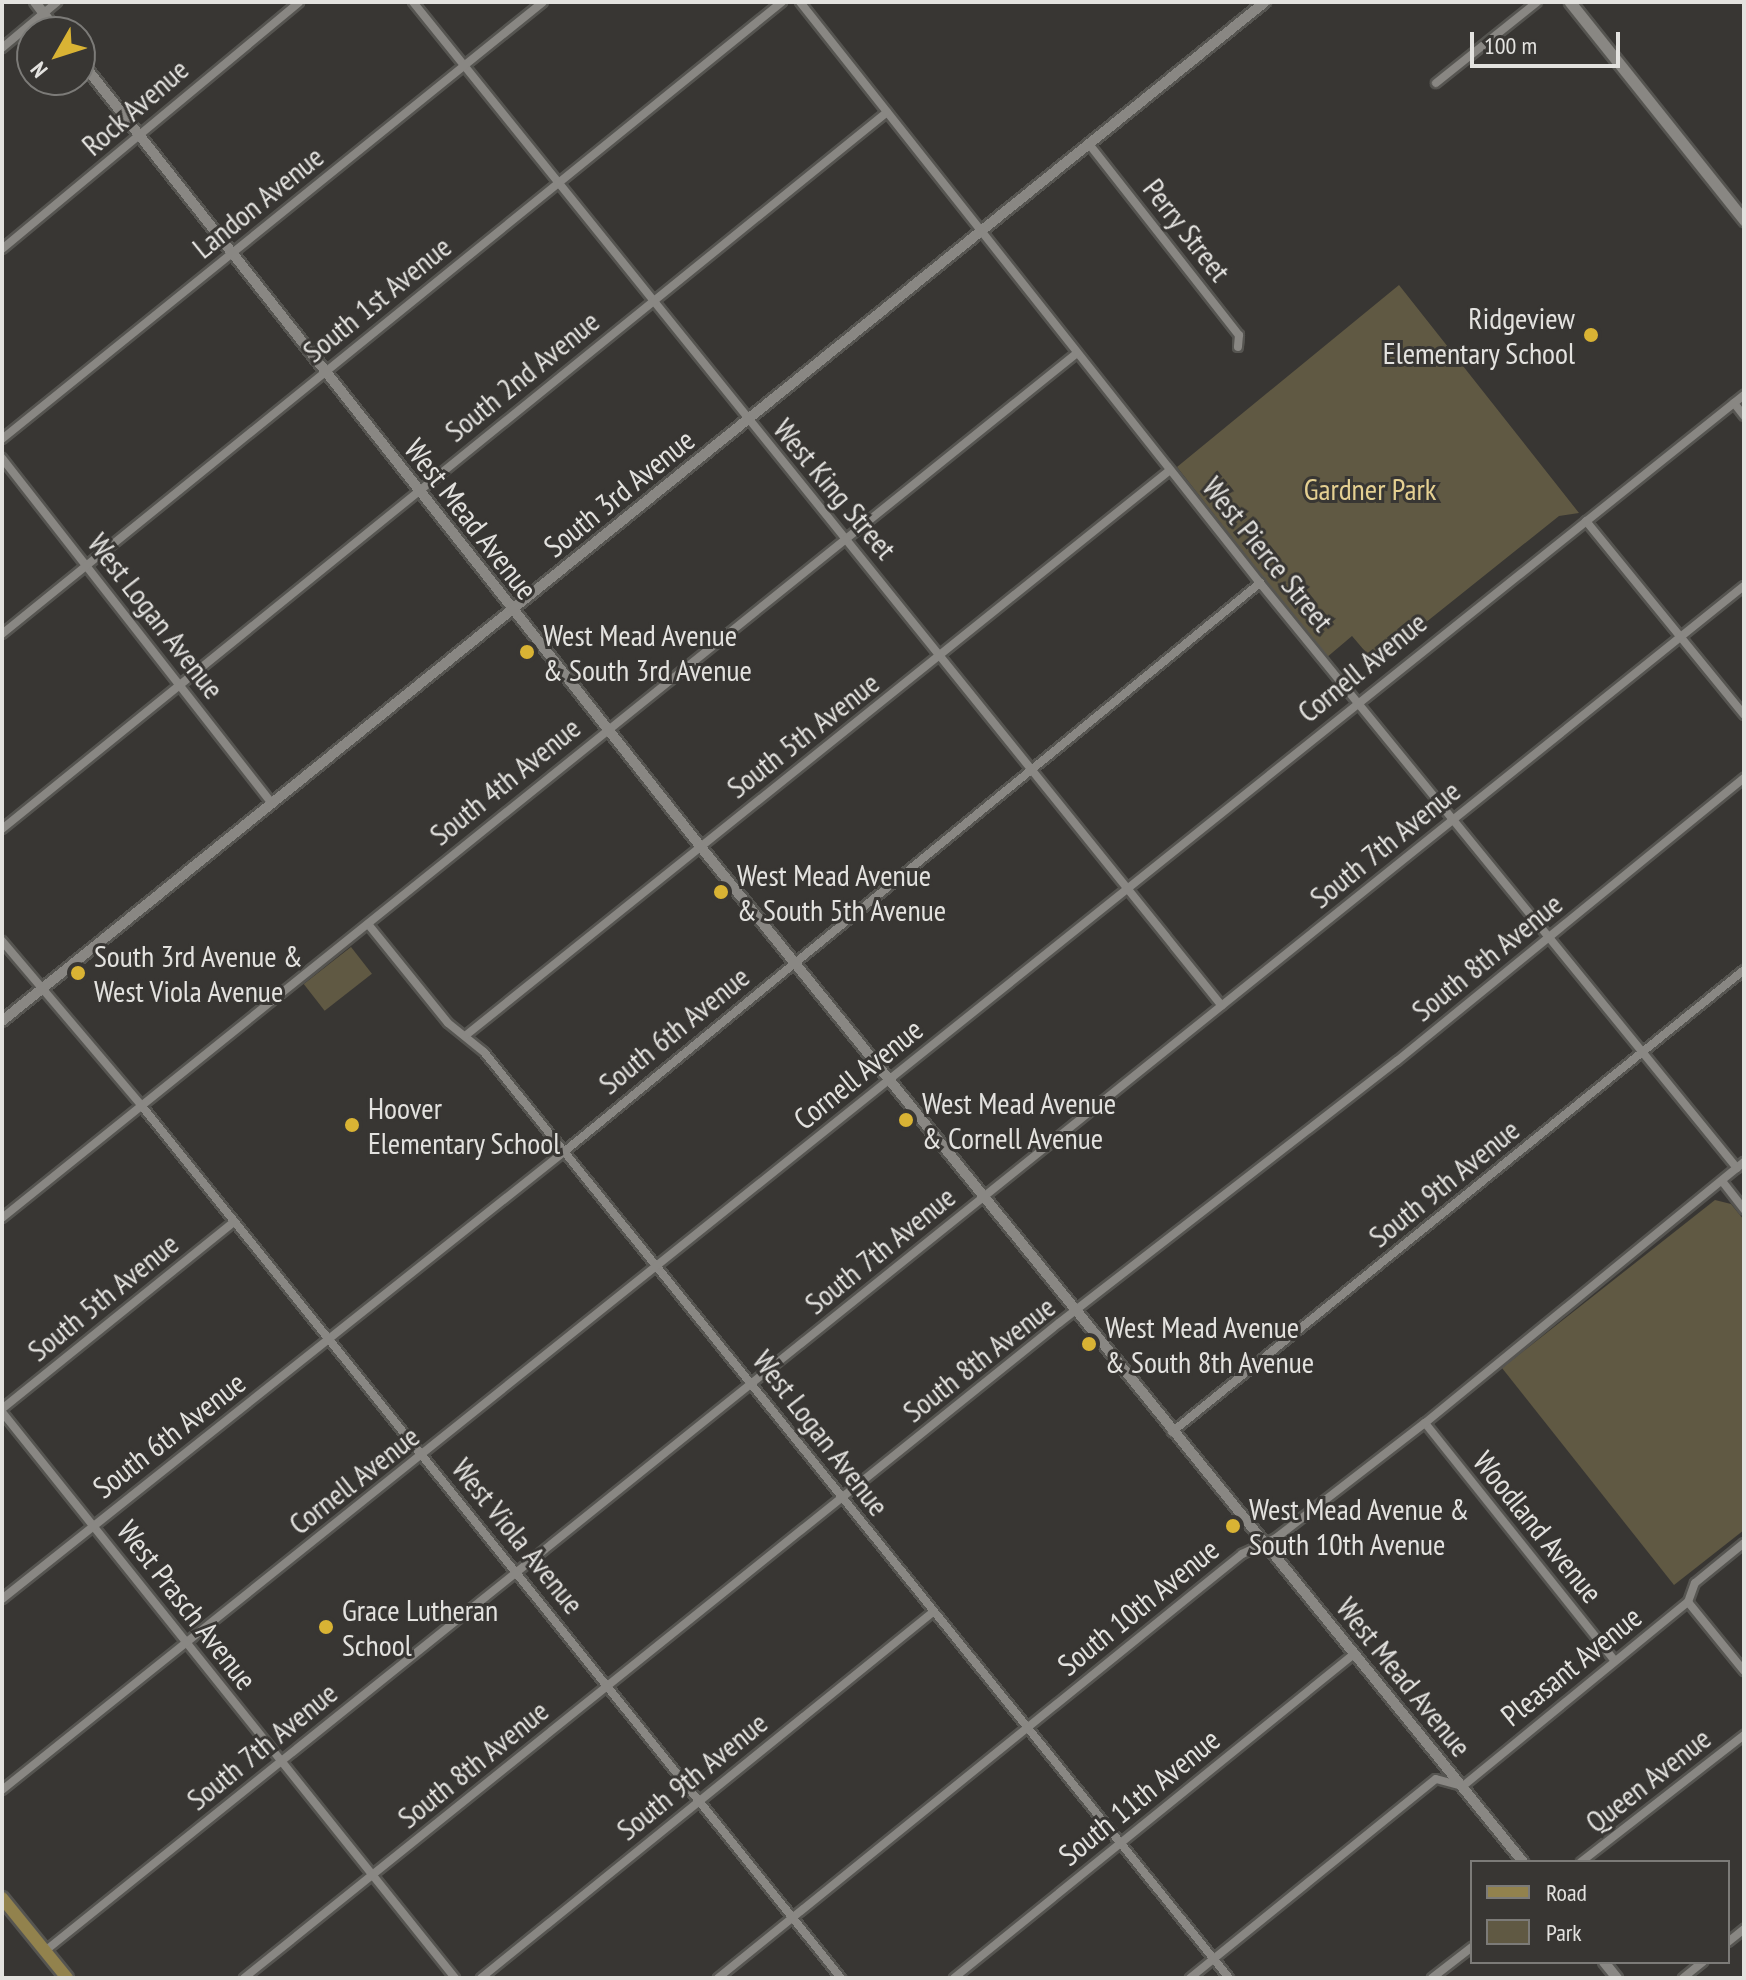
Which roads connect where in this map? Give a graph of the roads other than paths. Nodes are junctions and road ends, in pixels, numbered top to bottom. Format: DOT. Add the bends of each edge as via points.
graph roads {
  1 [pos="35,2"];
  2 [pos="57,2"];
  3 [pos="299,2"];
  4 [pos="413,2"];
  5 [pos="543,2"];
  6 [pos="782,2"];
  7 [pos="800,2"];
  8 [pos="1265,2"];
  9 [pos="1537,2"];
  10 [pos="1570,2"];
  11 [pos="44,13"];
  12 [pos="46,16"];
  13 [pos="2,48"];
  14 [pos="464,66"];
  15 [pos="96,81"];
  16 [pos="1436,83"];
  17 [pos="887,112"];
  18 [pos="136,133"];
  19 [pos="1089,144"];
  20 [pos="556,183"];
  21 [pos="1744,220"];
  22 [pos="980,231"];
  23 [pos="2,249"];
  24 [pos="230,255"];
  25 [pos="651,303"];
  26 [pos="1238,347"];
  27 [pos="1077,353"];
  28 [pos="326,372"];
  29 [pos="1744,395"];
  30 [pos="1734,403"];
  31 [pos="1744,416"];
  32 [pos="747,421"];
  33 [pos="2,439"];
  34 [pos="2,458"];
  35 [pos="1170,470"];
  36 [pos="417,492"];
  37 [pos="1586,521"];
  38 [pos="846,540"];
  39 [pos="86,566"];
  40 [pos="1260,583"];
  41 [pos="1744,586"];
  42 [pos="512,610"];
  43 [pos="2,634"];
  44 [pos="1681,637"];
  45 [pos="941,657"];
  46 [pos="180,685"];
  47 [pos="1356,703"];
  48 [pos="1744,715"];
  49 [pos="607,728"];
  50 [pos="1030,769"];
  51 [pos="1744,778"];
  52 [pos="272,803"];
  53 [pos="1451,821"];
  54 [pos="2,829"];
  55 [pos="700,846"];
  56 [pos="1128,887"];
  57 [pos="368,924"];
  58 [pos="1547,939"];
  59 [pos="2,941"];
  60 [pos="794,963"];
  61 [pos="1744,970"];
  62 [pos="44,987"];
  63 [pos="1222,1006"];
  64 [pos="2,1021"];
  65 [pos="465,1036"];
  66 [pos="1642,1053"];
  67 [pos="890,1079"];
  68 [pos="141,1105"];
  69 [pos="565,1151"];
  70 [pos="1740,1165"];
  71 [pos="1722,1181"];
  72 [pos="984,1197"];
  73 [pos="1744,1209"];
  74 [pos="2,1218"];
  75 [pos="234,1222"];
  76 [pos="657,1267"];
  77 [pos="1078,1313"];
  78 [pos="330,1339"];
  79 [pos="752,1383"];
  80 [pos="2,1410"];
  81 [pos="1425,1423"];
  82 [pos="1172,1432"];
  83 [pos="423,1457"];
  84 [pos="841,1499"];
  85 [pos="93,1525"];
  86 [pos="1263,1542"];
  87 [pos="1744,1543"];
  88 [pos="517,1572"];
  89 [pos="2,1599"];
  90 [pos="1688,1602"];
  91 [pos="933,1612"];
  92 [pos="186,1643"];
  93 [pos="1354,1654"];
  94 [pos="1614,1660"];
  95 [pos="1744,1671"];
  96 [pos="608,1688"];
  97 [pos="1025,1728"];
  98 [pos="1744,1735"];
  99 [pos="280,1762"];
  100 [pos="1463,1786"];
  101 [pos="2,1790"];
  102 [pos="700,1801"];
  103 [pos="1120,1843"];
  104 [pos="1521,1860"];
  105 [pos="1584,1860"];
  106 [pos="373,1875"];
  107 [pos="2,1898"];
  108 [pos="792,1919"];
  109 [pos="1470,1949"];
  110 [pos="45,1951"];
  111 [pos="1213,1959"];
  112 [pos="1700,1964"];
  113 [pos="67,1978"];
  114 [pos="244,1978"];
  115 [pos="455,1978"];
  116 [pos="481,1978"];
  117 [pos="718,1978"];
  118 [pos="841,1978"];
  119 [pos="954,1978"];
  120 [pos="1190,1978"];
  121 [pos="1229,1978"];
  122 [pos="1432,1978"];
  123 [pos="1683,1978"];
  1 -- 11 [label="street"];
  2 -- 11 [label="street"];
  3 -- 18 [label="street, Rock Avenue"];
  4 -- 14 [label="street, West King Street"];
  5 -- 14 [label="street, Landon Avenue"];
  6 -- 20 [label="street, South 1st Avenue"];
  7 -- 17 [label="street, West Pierce Street"];
  8 -- 19 [label="street, South 3rd Avenue"];
  9 -- 16 [label="street"];
  10 -- 21 [label="main road"];
  11 -- 12 [label="street"];
  11 -- 13 [label="street"];
  14 -- 20 [label="street, West King Street"];
  14 -- 24 [label="street, Landon Avenue"];
  15 -- 18 [label="street, West Mead Avenue"];
  17 -- 22 [label="street, West Pierce Street"];
  17 -- 25 [label="street, South 2nd Avenue"];
  18 -- 23 [label="street, Rock Avenue" via="120,153"];
  18 -- 24 [label="street, West Mead Avenue"];
  19 -- 22 [label="street, South 3rd Avenue"];
  19 -- 26 [label="street, Perry Street" via="1239,335"];
  20 -- 25 [label="street, West King Street"];
  20 -- 28 [label="street, South 1st Avenue"];
  22 -- 27 [label="street, West Pierce Street"];
  22 -- 32 [label="street, South 3rd Avenue"];
  24 -- 28 [label="street, West Mead Avenue"];
  24 -- 33 [label="street, Landon Avenue"];
  25 -- 32 [label="street, West King Street"];
  25 -- 36 [label="street, South 2nd Avenue"];
  27 -- 35 [label="street, West Pierce Street"];
  27 -- 38 [label="street, South 4th Avenue"];
  28 -- 36 [label="street, West Mead Avenue"];
  28 -- 39 [label="street, South 1st Avenue"];
  29 -- 30 [label="street, Cornell Avenue"];
  30 -- 31 [label="street"];
  30 -- 37 [label="street, Cornell Avenue"];
  32 -- 38 [label="street, West King Street"];
  32 -- 42 [label="street, South 3rd Avenue"];
  34 -- 39 [label="street, West Logan Avenue"];
  35 -- 40 [label="street, West Pierce Street"];
  35 -- 45 [label="street, South 5th Avenue"];
  36 -- 42 [label="street, West Mead Avenue"];
  36 -- 46 [label="street, South 2nd Avenue"];
  37 -- 44 [label="street"];
  37 -- 47 [label="street, Cornell Avenue"];
  38 -- 45 [label="street, West King Street"];
  38 -- 49 [label="street, South 4th Avenue"];
  39 -- 43 [label="street, South 1st Avenue"];
  39 -- 46 [label="street, West Logan Avenue"];
  40 -- 47 [label="street, West Pierce Street"];
  40 -- 50 [label="street, South 6th Avenue"];
  41 -- 44 [label="street, South 7th Avenue"];
  42 -- 49 [label="street, West Mead Avenue"];
  42 -- 52 [label="street, South 3rd Avenue"];
  44 -- 48 [label="street"];
  44 -- 53 [label="street, South 7th Avenue"];
  45 -- 50 [label="street, West King Street"];
  45 -- 55 [label="street, South 5th Avenue"];
  46 -- 52 [label="street, West Logan Avenue"];
  46 -- 54 [label="street, South 2nd Avenue"];
  47 -- 53 [label="street, West Pierce Street"];
  47 -- 56 [label="street, Cornell Avenue"];
  49 -- 55 [label="street, West Mead Avenue"];
  49 -- 57 [label="street, South 4th Avenue"];
  50 -- 56 [label="street, West King Street"];
  50 -- 60 [label="street, South 6th Avenue"];
  51 -- 58 [label="street, South 8th Avenue"];
  52 -- 62 [label="street, South 3rd Avenue"];
  53 -- 58 [label="street, West Pierce Street"];
  53 -- 63 [label="street, South 7th Avenue"];
  55 -- 60 [label="street, West Mead Avenue"];
  55 -- 65 [label="street, South 5th Avenue"];
  56 -- 63 [label="street, West King Street"];
  56 -- 67 [label="street, Cornell Avenue"];
  57 -- 65 [label="street, West Logan Avenue" via="448,1023"];
  57 -- 68 [label="street, South 4th Avenue"];
  58 -- 66 [label="street, West Pierce Street"];
  58 -- 77 [label="street, South 8th Avenue"];
  59 -- 62 [label="street, West Viola Avenue"];
  60 -- 67 [label="street, West Mead Avenue"];
  60 -- 69 [label="street, South 6th Avenue"];
  61 -- 66 [label="street, South 9th Avenue"];
  62 -- 64 [label="street, South 3rd Avenue"];
  62 -- 68 [label="street, West Viola Avenue"];
  63 -- 72 [label="street, South 7th Avenue"];
  65 -- 69 [label="street, West Logan Avenue"];
  66 -- 70 [label="street, West Pierce Street"];
  66 -- 82 [label="street, South 9th Avenue"];
  67 -- 72 [label="street, West Mead Avenue"];
  67 -- 76 [label="street, Cornell Avenue"];
  68 -- 74 [label="street, South 4th Avenue"];
  68 -- 75 [label="street, West Viola Avenue"];
  69 -- 76 [label="street, West Logan Avenue"];
  69 -- 78 [label="street, South 6th Avenue"];
  70 -- 71 [label="street, South 10th Avenue"];
  71 -- 73 [label="street"];
  71 -- 81 [label="street, South 10th Avenue"];
  72 -- 77 [label="street, West Mead Avenue"];
  72 -- 79 [label="street, South 7th Avenue"];
  75 -- 78 [label="street, West Viola Avenue"];
  75 -- 80 [label="street, South 5th Avenue"];
  76 -- 79 [label="street, West Logan Avenue"];
  76 -- 83 [label="street, Cornell Avenue"];
  77 -- 82 [label="street, West Mead Avenue"];
  77 -- 84 [label="street, South 8th Avenue"];
  78 -- 83 [label="street, West Viola Avenue"];
  78 -- 85 [label="street, South 6th Avenue"];
  79 -- 84 [label="street, West Logan Avenue"];
  79 -- 88 [label="street, South 7th Avenue"];
  80 -- 85 [label="street, West Prasch Avenue"];
  81 -- 86 [label="street, South 10th Avenue" via="1276,1538"];
  81 -- 94 [label="street, Woodland Avenue"];
  82 -- 86 [label="street, West Mead Avenue"];
  83 -- 88 [label="street, West Viola Avenue"];
  83 -- 92 [label="street, Cornell Avenue"];
  84 -- 91 [label="street, West Logan Avenue"];
  84 -- 96 [label="street, South 8th Avenue"];
  85 -- 89 [label="street, South 6th Avenue"];
  85 -- 92 [label="street, West Prasch Avenue"];
  86 -- 93 [label="street, West Mead Avenue"];
  86 -- 97 [label="street, South 10th Avenue"];
  87 -- 90 [label="street, Pleasant Avenue" via="1695,1583"];
  88 -- 96 [label="street, West Viola Avenue"];
  88 -- 99 [label="street, South 7th Avenue"];
  90 -- 94 [label="street, Pleasant Avenue"];
  90 -- 95 [label="street"];
  91 -- 97 [label="street, West Logan Avenue"];
  91 -- 102 [label="street, South 9th Avenue"];
  92 -- 99 [label="street, West Prasch Avenue"];
  92 -- 101 [label="street, Cornell Avenue"];
  93 -- 100 [label="street, West Mead Avenue"];
  93 -- 103 [label="street, South 11th Avenue"];
  94 -- 100 [label="street, Pleasant Avenue"];
  96 -- 102 [label="street, West Viola Avenue"];
  96 -- 106 [label="street, South 8th Avenue"];
  97 -- 103 [label="street, West Logan Avenue"];
  97 -- 108 [label="street, South 10th Avenue"];
  98 -- 105 [label="street, Queen Avenue"];
  99 -- 106 [label="street, West Prasch Avenue"];
  99 -- 110 [label="street, South 7th Avenue"];
  100 -- 104 [label="street, West Mead Avenue"];
  100 -- 111 [label="street" via="1436,1779"];
  102 -- 108 [label="street, West Viola Avenue"];
  102 -- 116 [label="street, South 9th Avenue"];
  103 -- 111 [label="street, West Logan Avenue"];
  103 -- 119 [label="street, South 11th Avenue"];
  106 -- 114 [label="street, South 8th Avenue"];
  106 -- 115 [label="street, West Prasch Avenue"];
  107 -- 110 [label="main road"];
  108 -- 117 [label="street, South 10th Avenue"];
  108 -- 118 [label="street, West Viola Avenue"];
  109 -- 122 [label="street"];
  110 -- 113 [label="main road"];
  111 -- 120 [label="street"];
  111 -- 121 [label="street, West Logan Avenue"];
  112 -- 123 [label="street"];
}
